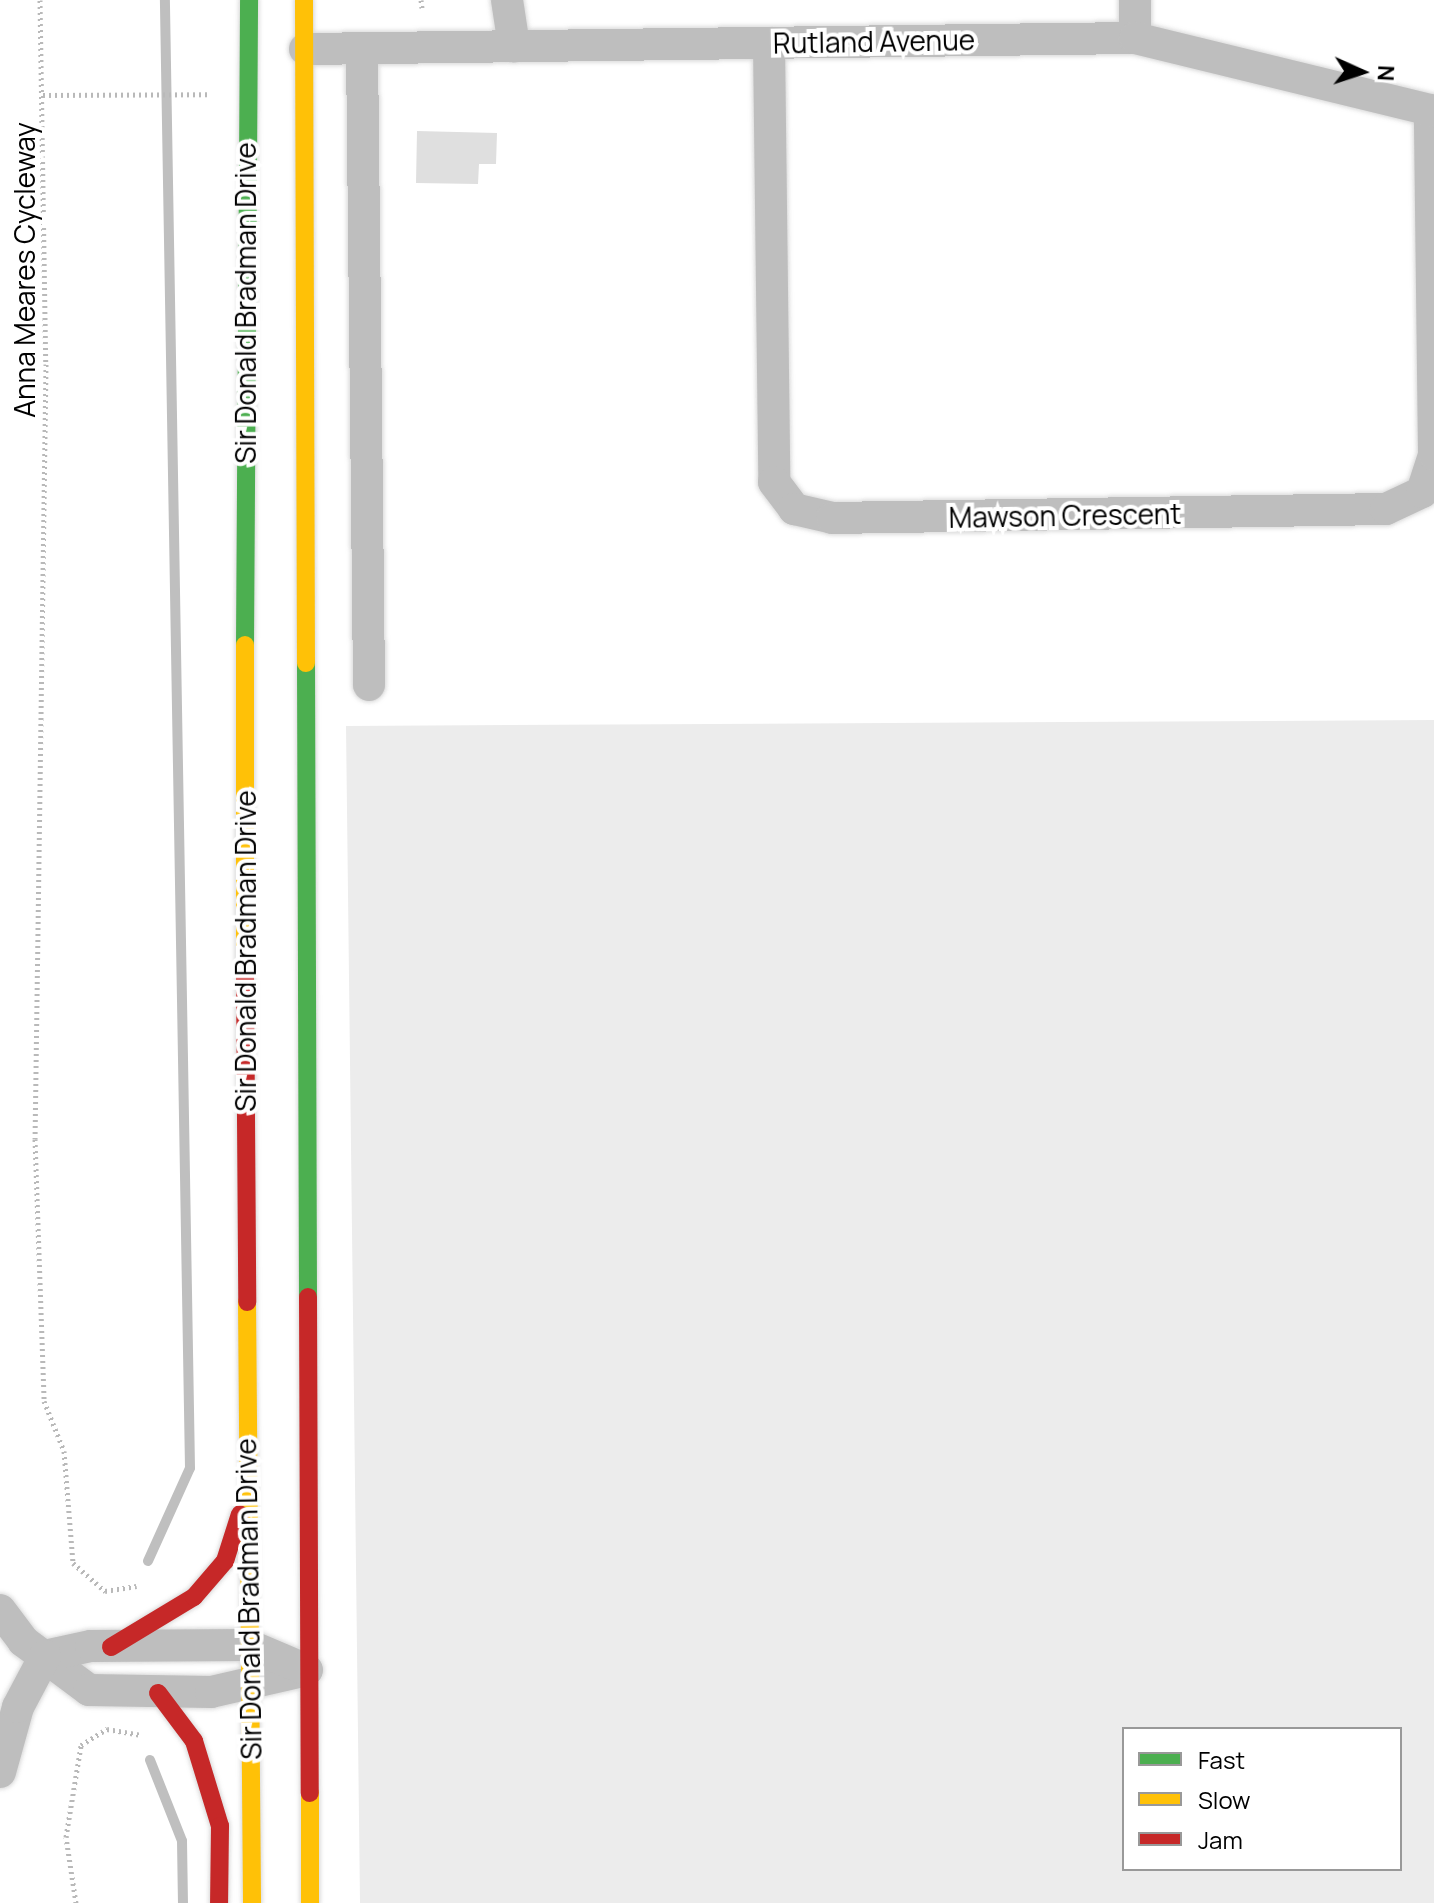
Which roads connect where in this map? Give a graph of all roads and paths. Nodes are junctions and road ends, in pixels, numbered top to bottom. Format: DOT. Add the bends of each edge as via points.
graph roads {
  1 [pos="40,0"];
  2 [pos="249,0"];
  3 [pos="304,0"];
  4 [pos="421,0"];
  5 [pos="507,0"];
  6 [pos="1135,0"];
  7 [pos="422,8"];
  8 [pos="281,12"];
  9 [pos="1135,38"];
  10 [pos="769,43"];
  11 [pos="514,46"];
  12 [pos="362,48"];
  13 [pos="285,66"];
  14 [pos="205,94"];
  15 [pos="43,95"];
  16 [pos="245,101"];
  17 [pos="1432,111"];
  18 [pos="369,685"];
  19 [pos="247,1491"];
  20 [pos="148,1584"];
  21 [pos="0,1610"];
  22 [pos="248,1645"];
  23 [pos="111,1647"];
  24 [pos="45,1656"];
  25 [pos="307,1670"];
  26 [pos="248,1689"];
  27 [pos="158,1693"];
  28 [pos="152,1741"];
  29 [pos="0,1772"];
  30 [pos="76,1903"];
  31 [pos="219,1903"];
  32 [pos="252,1903"];
  33 [pos="310,1903"];
  1 -- 15 [label="path, Anna Meares Cycleway"];
  2 -- 16 [label="main road, Sir Donald Bradman Drive"];
  3 -- 13 [label="main road, Sir Donald Bradman Drive"];
  4 -- 7 [label="path"];
  5 -- 11 [label="street"];
  6 -- 9 [label="street"];
  8 -- 13 [label="main road"];
  9 -- 10 [label="street, Rutland Avenue"];
  9 -- 17 [label="street, Rutland Avenue"];
  10 -- 11 [label="street, Rutland Avenue"];
  10 -- 17 [label="street, Mawson Crescent" via="774,482 794,509 832,518 1386,509 1422,492 1434,454"];
  11 -- 12 [label="street, Rutland Avenue"];
  12 -- 13 [label="street, Rutland Avenue"];
  12 -- 18 [label="street"];
  13 -- 16 [label="main road"];
  13 -- 25 [label="main road, Sir Donald Bradman Drive"];
  14 -- 15 [label="path"];
  15 -- 20 [label="path, Anna Meares Cycleway" via="35,968 44,1401 64,1451 73,1563 105,1591"];
  16 -- 19 [label="main road, Sir Donald Bradman Drive"];
  19 -- 22 [label="main road, Sir Donald Bradman Drive"];
  19 -- 23 [label="main road" via="225,1561 194,1597"];
  21 -- 24 [label="street"];
  22 -- 23 [label="street"];
  22 -- 25 [label="street"];
  22 -- 26 [label="main road, Sir Donald Bradman Drive"];
  23 -- 24 [label="street"];
  24 -- 27 [label="street" via="89,1690"];
  24 -- 29 [label="street" via="18,1707"];
  25 -- 26 [label="street"];
  25 -- 33 [label="main road, Sir Donald Bradman Drive"];
  26 -- 27 [label="street"];
  26 -- 32 [label="main road, Sir Donald Bradman Drive"];
  27 -- 31 [label="main road" via="194,1741 220,1826"];
  28 -- 30 [label="path" via="107,1729 81,1745 66,1837"];
}
